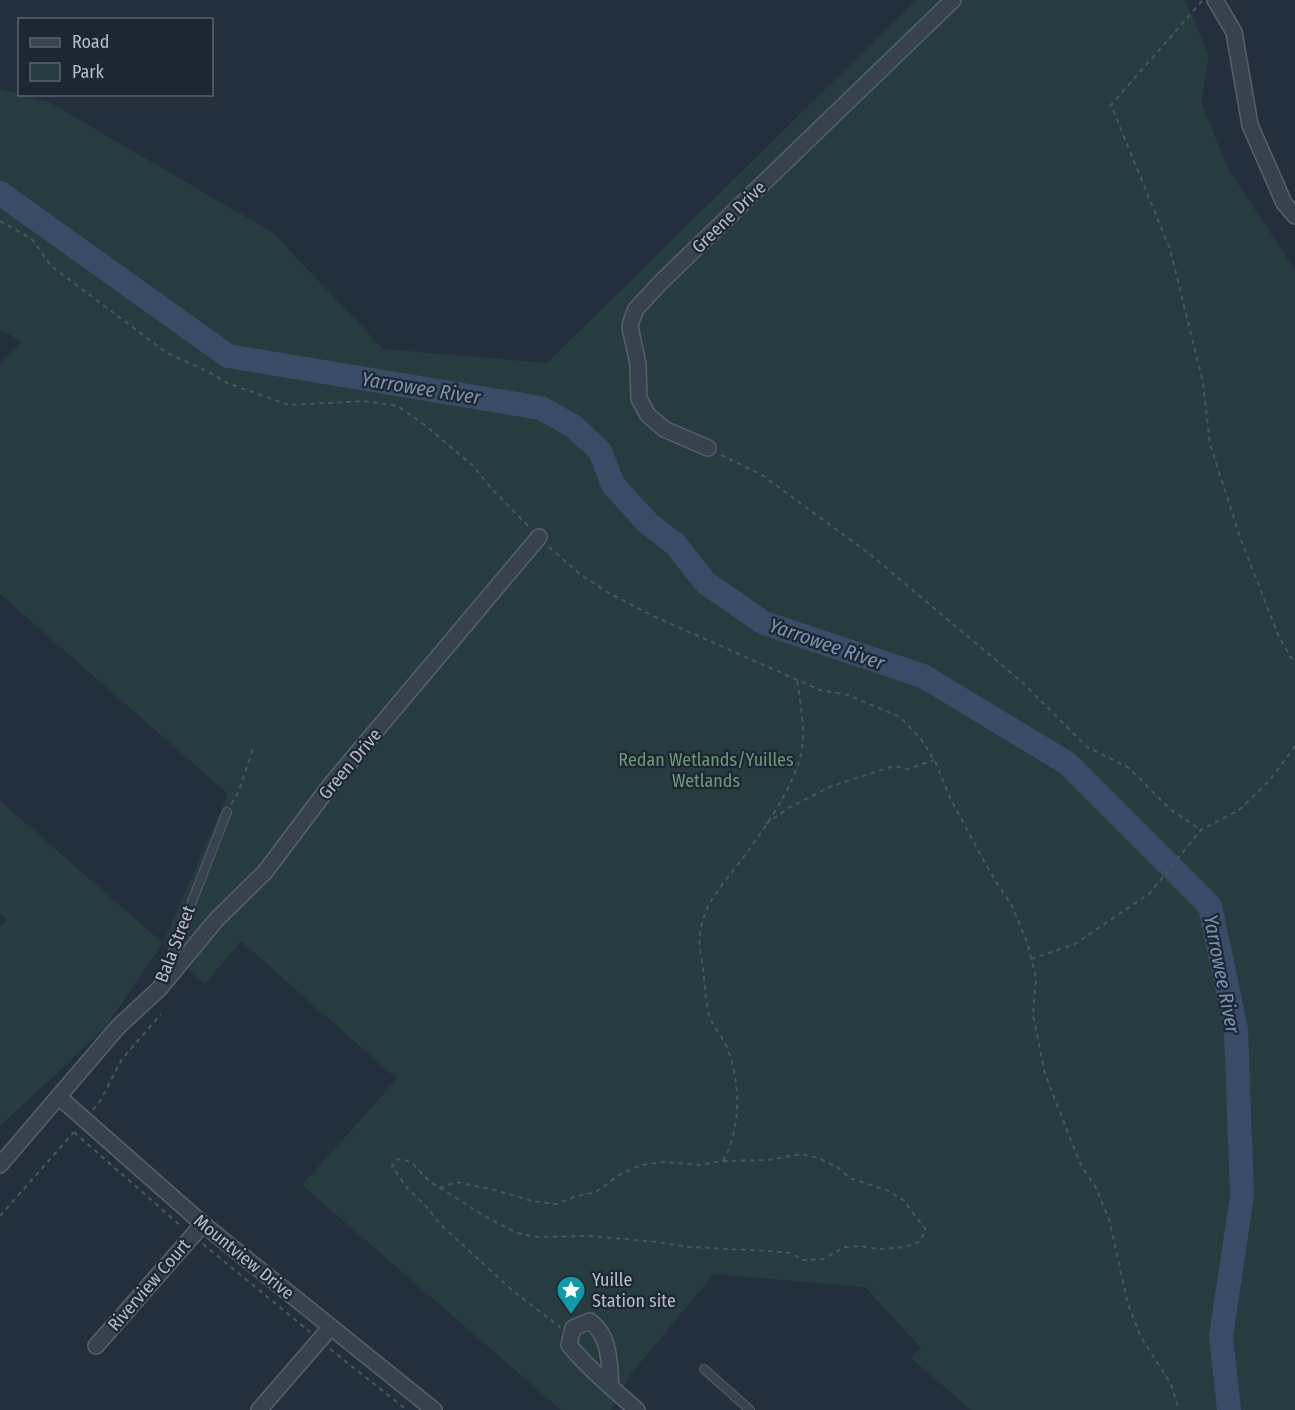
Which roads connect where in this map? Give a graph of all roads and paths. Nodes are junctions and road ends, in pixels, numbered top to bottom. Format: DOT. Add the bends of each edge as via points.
graph roads {
  1 [pos="952,0"];
  2 [pos="1203,0"];
  3 [pos="1215,0"];
  4 [pos="1295,216"];
  5 [pos="0,221"];
  6 [pos="708,448"];
  7 [pos="539,537"];
  8 [pos="1295,664"];
  9 [pos="797,680"];
  10 [pos="254,746"];
  11 [pos="1295,746"];
  12 [pos="934,760"];
  13 [pos="227,812"];
  14 [pos="764,827"];
  15 [pos="1202,830"];
  16 [pos="1031,959"];
  17 [pos="159,989"];
  18 [pos="161,1014"];
  19 [pos="59,1096"];
  20 [pos="85,1119"];
  21 [pos="74,1132"];
  22 [pos="722,1161"];
  23 [pos="0,1165"];
  24 [pos="440,1188"];
  25 [pos="0,1216"];
  26 [pos="198,1230"];
  27 [pos="331,1327"];
  28 [pos="571,1336"];
  29 [pos="320,1340"];
  30 [pos="96,1346"];
  31 [pos="704,1369"];
  32 [pos="611,1387"];
  33 [pos="259,1410"];
  34 [pos="407,1410"];
  35 [pos="434,1410"];
  36 [pos="637,1410"];
  37 [pos="750,1410"];
  38 [pos="1179,1410"];
  1 -- 6 [label="street, Greene Drive" via="636,309 630,327 641,406 664,429"];
  2 -- 8 [label="path" via="1111,105 1170,249 1203,383 1210,444 1241,540 1279,637"];
  3 -- 4 [label="street" via="1234,32 1250,124 1284,203"];
  5 -- 7 [label="path" via="32,239 51,266 167,353 227,383 289,405 363,401 398,405 473,466"];
  6 -- 15 [label="path" via="762,475 871,555 1023,683 1087,747 1129,768 1170,809"];
  7 -- 9 [label="path" via="581,575 607,592"];
  7 -- 17 [label="street, Green Drive" via="332,783 265,872 217,919"];
  9 -- 12 [label="path" via="820,690 848,695 900,717"];
  9 -- 14 [label="path" via="800,761"];
  10 -- 13 [label="path"];
  11 -- 15 [label="path" via="1270,780 1239,810"];
  12 -- 14 [label="path" via="908,769 894,766 831,786 790,807"];
  12 -- 16 [label="path" via="949,796 1012,906"];
  13 -- 17 [label="lane, Bala Street"];
  14 -- 22 [label="path" via="704,912 699,937 708,1012 728,1049 738,1107 736,1128"];
  15 -- 16 [label="path" via="1150,894 1075,944"];
  16 -- 38 [label="path" via="1036,978 1033,1015 1046,1074 1080,1163 1109,1219 1128,1304 1140,1337 1171,1384"];
  17 -- 19 [label="street, Bala Street" via="118,1027"];
  18 -- 20 [label="path" via="122,1059 100,1101"];
  19 -- 20 [label="street, Mountview Drive"];
  19 -- 23 [label="street, Bala Street"];
  20 -- 21 [label="path"];
  20 -- 26 [label="street, Mountview Drive"];
  21 -- 25 [label="path"];
  21 -- 26 [label="path"];
  22 -- 24 [label="path" via="641,1165 596,1192 556,1204 456,1182"];
  22 -- 24 [label="path" via="768,1160 801,1154 818,1158 850,1178 903,1200 926,1230 919,1242 905,1247 845,1247 822,1259 804,1260 790,1253 769,1251 617,1238 537,1237 517,1233"];
  24 -- 28 [label="path" via="411,1162 398,1159 392,1166 440,1224 513,1291"];
  26 -- 27 [label="street, Mountview Drive"];
  26 -- 29 [label="path"];
  26 -- 30 [label="street, Riverview Court"];
  27 -- 29 [label="street"];
  27 -- 35 [label="street, Mountview Drive"];
  28 -- 32 [label="street" via="569,1345"];
  28 -- 32 [label="street" via="573,1328 590,1321 599,1328 606,1341"];
  29 -- 33 [label="street"];
  29 -- 34 [label="path"];
  31 -- 37 [label="lane"];
  32 -- 36 [label="street"];
}
